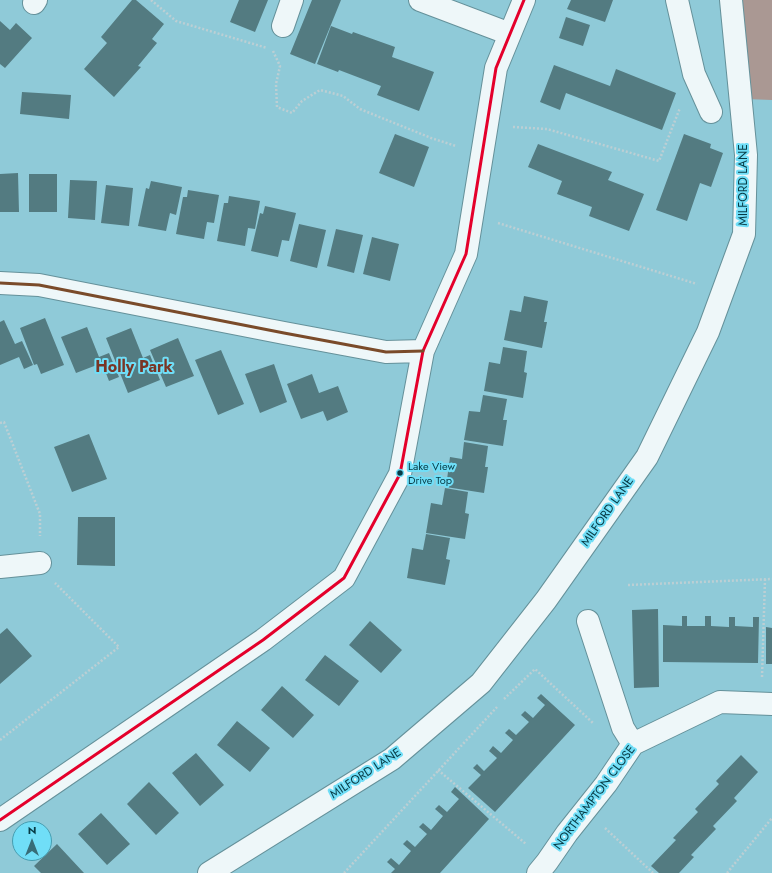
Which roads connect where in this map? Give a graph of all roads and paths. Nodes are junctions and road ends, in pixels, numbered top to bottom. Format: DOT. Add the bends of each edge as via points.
graph roads {
  1 [pos="150,0"];
  2 [pos="292,0"];
  3 [pos="420,0"];
  4 [pos="524,0"];
  5 [pos="677,0"];
  6 [pos="732,0"];
  7 [pos="283,26"];
  8 [pos="510,34"];
  9 [pos="694,74"];
  10 [pos="711,112"];
  11 [pos="487,125"];
  12 [pos="481,159"];
  13 [pos="505,224"];
  14 [pos="0,283"];
  15 [pos="723,292"];
  16 [pos="423,351"];
  17 [pos="0,423"];
  18 [pos="40,563"];
  19 [pos="0,567"];
  20 [pos="765,579"];
  21 [pos="772,579"];
  22 [pos="628,585"];
  23 [pos="588,621"];
  24 [pos="762,650"];
  25 [pos="772,704"];
  26 [pos="595,725"];
  27 [pos="0,740"];
  28 [pos="633,744"];
  29 [pos="438,770"];
  30 [pos="772,818"];
  31 [pos="0,820"];
  32 [pos="602,825"];
  33 [pos="506,828"];
  34 [pos="209,873"];
  35 [pos="344,873"];
  36 [pos="538,873"];
  37 [pos="653,873"];
  38 [pos="728,873"];
  1 -- 12 [label="path" via="176,21 273,50 280,66 276,84 277,107 292,113 302,101 320,90 343,96 360,109 431,138 458,146"];
  2 -- 7 [label="street"];
  3 -- 8 [label="street"];
  4 -- 8 [label="street"];
  5 -- 9 [label="street"];
  6 -- 15 [label="street, MILFORD LANE" via="746,155 744,234"];
  8 -- 11 [label="street" via="496,68"];
  9 -- 10 [label="street"];
  9 -- 11 [label="path" via="659,161 547,129"];
  11 -- 12 [label="street"];
  12 -- 16 [label="street" via="466,254"];
  13 -- 15 [label="path"];
  14 -- 16 [label="street" via="39,285 386,352"];
  15 -- 34 [label="street, MILFORD LANE" via="708,332 647,457 546,600 481,683 392,760"];
  16 -- 31 [label="street" via="400,474 344,578 263,640"];
  17 -- 18 [label="path" via="4,422 40,514"];
  18 -- 19 [label="street"];
  18 -- 27 [label="path" via="41,569 119,647"];
  20 -- 21 [label="path"];
  20 -- 22 [label="path"];
  20 -- 24 [label="path"];
  23 -- 28 [label="street" via="623,728"];
  25 -- 28 [label="street, NORTHAMPTON CLOSE" via="720,702"];
  26 -- 29 [label="path" via="535,669"];
  28 -- 36 [label="street, NORTHAMPTON CLOSE"];
  29 -- 33 [label="path"];
  29 -- 35 [label="path"];
  30 -- 38 [label="path"];
  32 -- 37 [label="path"];
}
